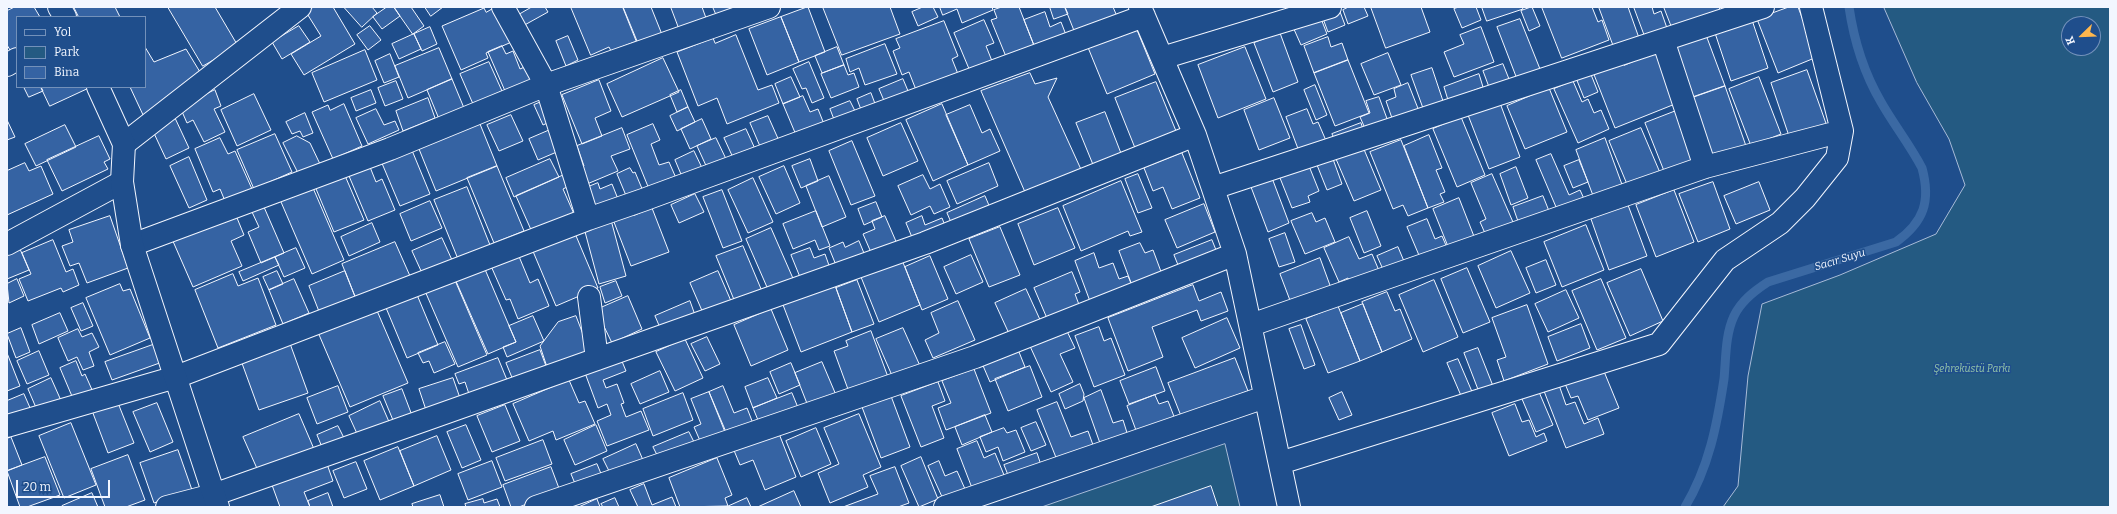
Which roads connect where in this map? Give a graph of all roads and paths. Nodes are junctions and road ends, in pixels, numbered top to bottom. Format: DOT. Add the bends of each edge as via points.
graph roads {
  1 [pos="59,7"];
  2 [pos="300,7"];
  3 [pos="769,7"];
  4 [pos="1330,7"];
  5 [pos="1763,7"];
  6 [pos="1811,7"];
  7 [pos="511,9"];
  8 [pos="1142,11"];
  9 [pos="64,16"];
  10 [pos="1663,40"];
  11 [pos="1162,58"];
  12 [pos="16,60"];
  13 [pos="7,65"];
  14 [pos="546,85"];
  15 [pos="98,88"];
  16 [pos="1842,131"];
  17 [pos="1195,135"];
  18 [pos="124,144"];
  19 [pos="1705,167"];
  20 [pos="122,182"];
  21 [pos="1213,188"];
  22 [pos="588,219"];
  23 [pos="7,244"];
  24 [pos="132,245"];
  25 [pos="1235,254"];
  26 [pos="589,297"];
  27 [pos="1251,325"];
  28 [pos="597,359"];
  29 [pos="176,377"];
  30 [pos="1265,397"];
  31 [pos="7,426"];
  32 [pos="1280,463"];
  33 [pos="216,501"];
  34 [pos="167,507"];
  35 [pos="536,507"];
  36 [pos="945,507"];
  37 [pos="1289,507"];
  1 -- 9 [label="street"];
  2 -- 18 [label="street"];
  3 -- 14 [label="street"];
  4 -- 11 [label="street"];
  5 -- 10 [label="street"];
  6 -- 16 [label="street"];
  7 -- 14 [label="street"];
  8 -- 11 [label="street"];
  8 -- 22 [label="street"];
  10 -- 19 [label="street"];
  10 -- 21 [label="street"];
  11 -- 17 [label="street"];
  12 -- 13 [label="street"];
  14 -- 22 [label="street"];
  14 -- 24 [label="street" via="390,149"];
  15 -- 18 [label="street"];
  16 -- 19 [label="street"];
  16 -- 32 [label="street" via="1837,158 1805,198 1780,223 1726,260 1659,344"];
  17 -- 21 [label="street"];
  17 -- 28 [label="street" via="925,243"];
  18 -- 20 [label="street"];
  19 -- 27 [label="street"];
  20 -- 23 [label="street"];
  20 -- 24 [label="street"];
  21 -- 25 [label="street"];
  22 -- 29 [label="street"];
  24 -- 29 [label="street"];
  25 -- 27 [label="street"];
  25 -- 35 [label="street" via="976,357"];
  26 -- 28 [label="street"];
  27 -- 30 [label="street"];
  28 -- 33 [label="street"];
  29 -- 31 [label="street"];
  29 -- 33 [label="street"];
  30 -- 32 [label="street"];
  30 -- 36 [label="street"];
  32 -- 37 [label="street"];
  33 -- 34 [label="street"];
}
